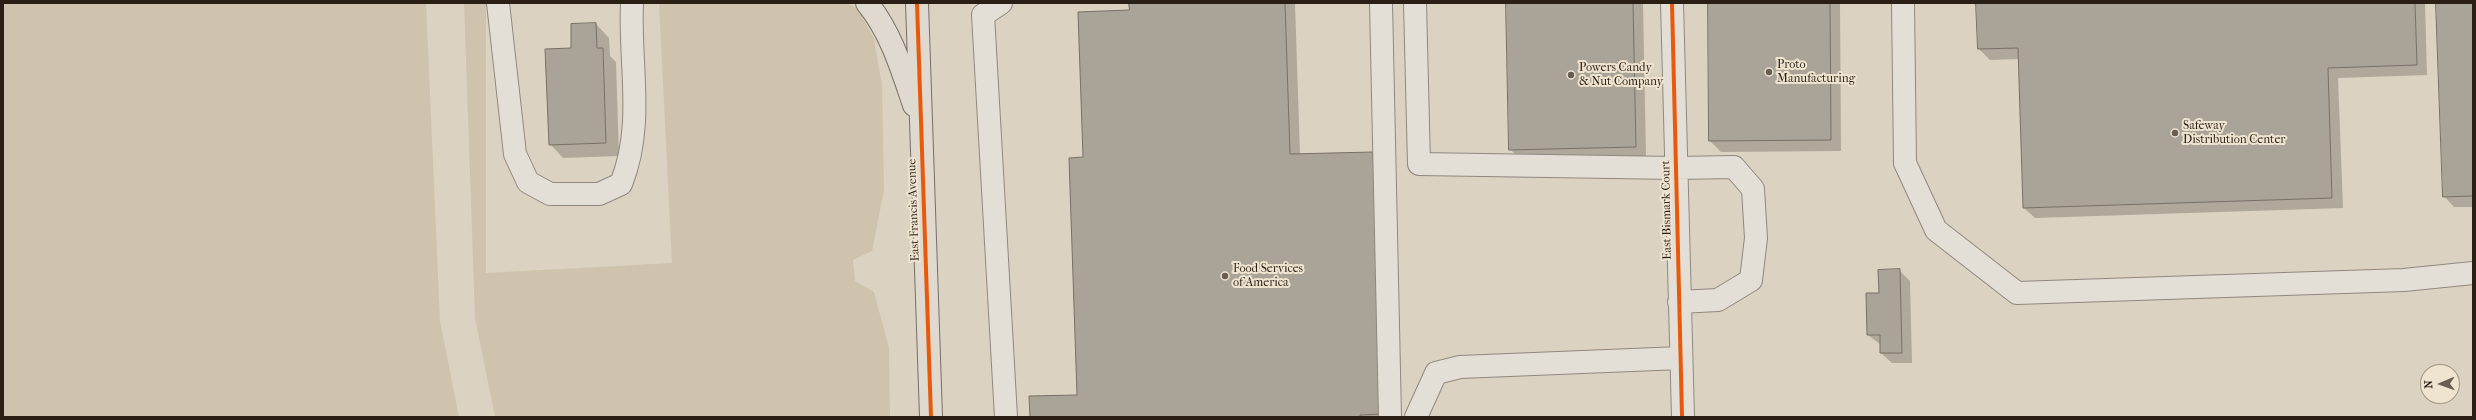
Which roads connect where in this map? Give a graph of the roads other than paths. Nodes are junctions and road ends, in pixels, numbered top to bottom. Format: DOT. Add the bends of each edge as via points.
graph roads {
  1 [pos="498,3"];
  2 [pos="632,3"];
  3 [pos="868,3"];
  4 [pos="917,3"];
  5 [pos="1001,3"];
  6 [pos="1381,3"];
  7 [pos="1415,3"];
  8 [pos="1672,3"];
  9 [pos="1903,3"];
  10 [pos="921,126"];
  11 [pos="1676,168"];
  12 [pos="2473,273"];
  13 [pos="1679,302"];
  14 [pos="1681,358"];
  15 [pos="931,417"];
  16 [pos="1006,417"];
  17 [pos="1390,417"];
  18 [pos="1416,417"];
  19 [pos="1683,417"];
  1 -- 2 [label="street" via="515,154 528,182 550,194 600,194 622,184 630,161 636,91"];
  3 -- 10 [label="main road" via="897,56"];
  4 -- 10 [label="main road, East Francis Avenue"];
  5 -- 16 [label="street" via="983,15"];
  6 -- 17 [label="street"];
  7 -- 11 [label="street" via="1419,164"];
  8 -- 11 [label="street, East Bismark Court"];
  9 -- 12 [label="street" via="1905,163 1936,230 2017,293 2404,280"];
  10 -- 15 [label="main road, East Francis Avenue"];
  11 -- 13 [label="street, East Bismark Court"];
  11 -- 13 [label="street" via="1734,167 1753,189 1756,238 1751,280 1718,300"];
  13 -- 14 [label="street, East Bismark Court"];
  14 -- 18 [label="street" via="1460,367 1436,373"];
  14 -- 19 [label="street, East Bismark Court"];
}
